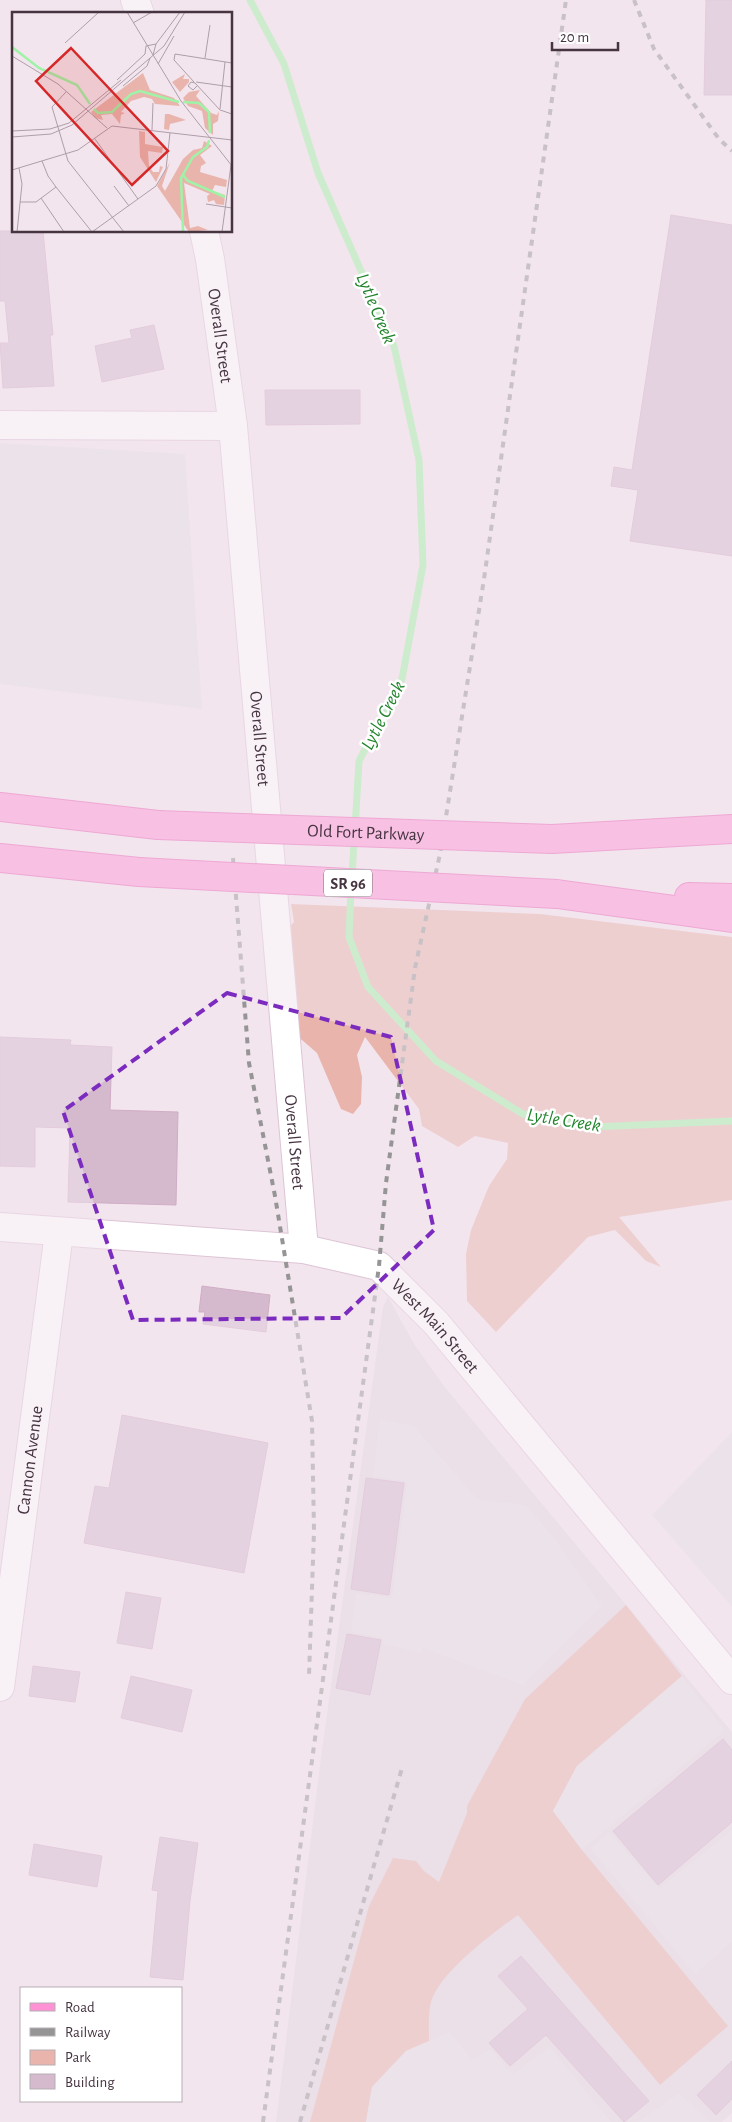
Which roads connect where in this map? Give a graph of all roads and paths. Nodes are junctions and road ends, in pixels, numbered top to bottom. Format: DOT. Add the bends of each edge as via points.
graph roads {
  1 [pos="135,0"];
  2 [pos="139,12"];
  3 [pos="204,232"];
  4 [pos="0,425"];
  5 [pos="233,426"];
  6 [pos="0,807"];
  7 [pos="732,830"];
  8 [pos="552,839"];
  9 [pos="732,847"];
  10 [pos="0,858"];
  11 [pos="557,894"];
  12 [pos="732,898"];
  13 [pos="732,918"];
  14 [pos="0,1227"];
  15 [pos="59,1233"];
  16 [pos="304,1249"];
  17 [pos="732,1680"];
  18 [pos="0,1687"];
  1 -- 2 [label="street"];
  3 -- 5 [label="street, Overall Street"];
  4 -- 5 [label="street"];
  5 -- 16 [label="street, Overall Street"];
  6 -- 8 [label="main road, Old Fort Parkway, bridge" via="158,825"];
  7 -- 8 [label="main road"];
  8 -- 9 [label="main road, Old Fort Parkway"];
  10 -- 11 [label="main road, SR 96, bridge" via="139,872"];
  11 -- 12 [label="main road, SR 96"];
  11 -- 13 [label="main road"];
  14 -- 15 [label="street, West Main Street"];
  15 -- 16 [label="street, West Main Street"];
  15 -- 18 [label="street, Cannon Avenue"];
  16 -- 17 [label="street, West Main Street" via="378,1266 436,1323"];
}
